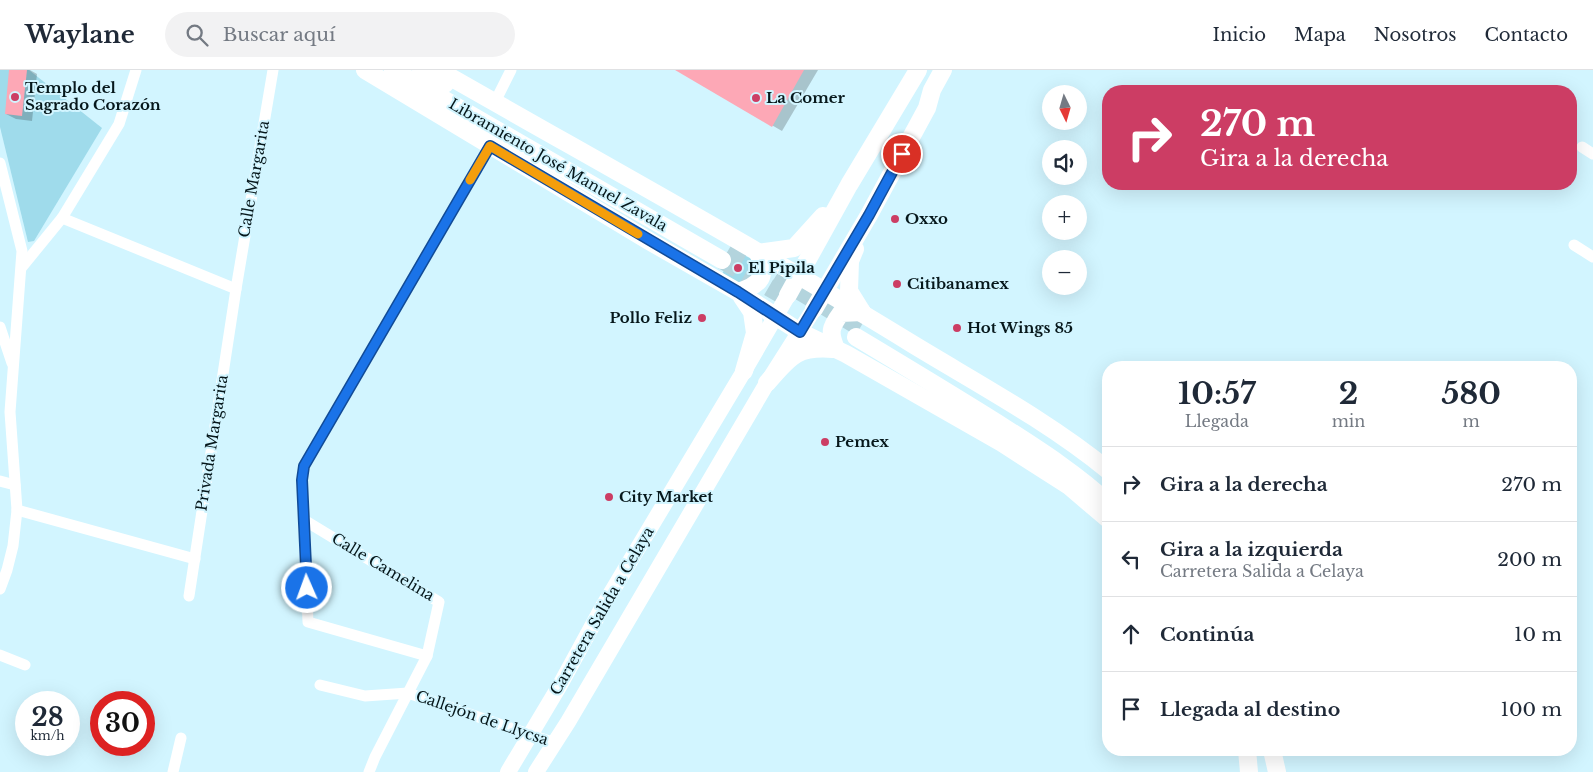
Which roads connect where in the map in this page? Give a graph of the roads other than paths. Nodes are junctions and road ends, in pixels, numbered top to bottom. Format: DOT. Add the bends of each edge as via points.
graph roads {
  1 [pos="136,70"];
  2 [pos="273,70"];
  3 [pos="365,70"];
  4 [pos="393,70"];
  5 [pos="421,70"];
  6 [pos="438,70"];
  7 [pos="511,70"];
  8 [pos="918,70"];
  9 [pos="943,70"];
  10 [pos="495,102"];
  11 [pos="490,146"];
  12 [pos="1582,146"];
  13 [pos="1593,154"];
  14 [pos="0,163"];
  15 [pos="849,185"];
  16 [pos="869,215"];
  17 [pos="62,218"];
  18 [pos="1574,245"];
  19 [pos="758,253"];
  20 [pos="1593,257"];
  21 [pos="22,267"];
  22 [pos="799,276"];
  23 [pos="236,289"];
  24 [pos="825,291"];
  25 [pos="738,292"];
  26 [pos="788,295"];
  27 [pos="814,309"];
  28 [pos="776,316"];
  29 [pos="860,326"];
  30 [pos="0,327"];
  31 [pos="800,332"];
  32 [pos="836,349"];
  33 [pos="14,369"];
  34 [pos="744,371"];
  35 [pos="767,383"];
  36 [pos="5,411"];
  37 [pos="1102,466"];
  38 [pos="1102,478"];
  39 [pos="0,481"];
  40 [pos="15,485"];
  41 [pos="1102,498"];
  42 [pos="17,510"];
  43 [pos="1102,514"];
  44 [pos="304,520"];
  45 [pos="195,559"];
  46 [pos="0,589"];
  47 [pos="189,596"];
  48 [pos="587,635"];
  49 [pos="612,648"];
  50 [pos="0,655"];
  51 [pos="426,656"];
  52 [pos="26,665"];
  53 [pos="320,686"];
  54 [pos="408,693"];
  55 [pos="531,734"];
  56 [pos="181,738"];
  57 [pos="555,743"];
  58 [pos="1248,756"];
  59 [pos="1273,756"];
  60 [pos="173,772"];
  61 [pos="369,772"];
  62 [pos="508,772"];
  63 [pos="536,772"];
  64 [pos="1249,772"];
  65 [pos="1276,772"];
  1 -- 17 [label="street" via="119,124"];
  2 -- 23 [label="street, Calle Margarita"];
  3 -- 11 [label="main road"];
  4 -- 5 [label="main road, Libramiento José Manuel Zavala" via="726,255"];
  6 -- 10 [label="main road"];
  7 -- 10 [label="street"];
  8 -- 15 [label="main road"];
  9 -- 16 [label="main road" via="927,108"];
  10 -- 19 [label="main road"];
  11 -- 25 [label="main road"];
  11 -- 44 [label="street" via="304,466"];
  12 -- 13 [label="street"];
  14 -- 21 [label="street" via="22,251"];
  15 -- 19 [label="main road" via="794,248"];
  15 -- 22 [label="main road"];
  16 -- 24 [label="main road"];
  16 -- 29 [label="main road" via="850,261 849,291"];
  17 -- 21 [label="street"];
  17 -- 23 [label="street"];
  18 -- 20 [label="street"];
  19 -- 22 [label="main road"];
  19 -- 25 [label="main road" via="763,264 762,277 753,288"];
  21 -- 33 [label="street"];
  22 -- 24 [label="main road"];
  22 -- 26 [label="main road"];
  23 -- 45 [label="street, Privada Margarita"];
  24 -- 27 [label="main road"];
  24 -- 29 [label="main road"];
  25 -- 28 [label="main road"];
  25 -- 34 [label="main road" via="752,312 754,333"];
  26 -- 28 [label="main road, Carretera Salida a Celaya"];
  27 -- 31 [label="main road, Carretera Salida a Celaya"];
  28 -- 31 [label="main road"];
  28 -- 34 [label="main road, Carretera Salida a Celaya"];
  29 -- 32 [label="main road" via="841,313 833,324 831,336"];
  29 -- 37 [label="main road" via="975,379"];
  29 -- 38 [label="main road" via="1008,413"];
  29 -- 41 [label="main road" via="960,399 1044,453"];
  30 -- 33 [label="street"];
  31 -- 32 [label="main road"];
  31 -- 35 [label="main road, Carretera Salida a Celaya"];
  32 -- 35 [label="main road" via="802,351 790,357"];
  32 -- 43 [label="main road" via="1002,443 1069,486"];
  33 -- 36 [label="street"];
  34 -- 48 [label="main road, Carretera Salida a Celaya"];
  35 -- 49 [label="main road, Carretera Salida a Celaya"];
  36 -- 40 [label="street"];
  39 -- 40 [label="street"];
  40 -- 42 [label="street"];
  42 -- 45 [label="street"];
  42 -- 46 [label="street" via="13,546"];
  44 -- 51 [label="street, Calle Camelina" via="439,602"];
  44 -- 51 [label="street" via="308,622"];
  45 -- 47 [label="street, Privada Margarita"];
  48 -- 49 [label="main road"];
  48 -- 55 [label="main road, Carretera Salida a Celaya"];
  49 -- 57 [label="main road, Carretera Salida a Celaya"];
  50 -- 52 [label="street"];
  51 -- 54 [label="street"];
  53 -- 54 [label="street" via="365,696"];
  54 -- 55 [label="street, Callejón de Llycsa"];
  54 -- 61 [label="street"];
  55 -- 57 [label="street, Callejón de Llycsa"];
  55 -- 62 [label="main road, Carretera Salida a Celaya"];
  56 -- 60 [label="street"];
  57 -- 63 [label="main road, Carretera Salida a Celaya"];
  58 -- 64 [label="main road"];
  59 -- 65 [label="main road"];
}
